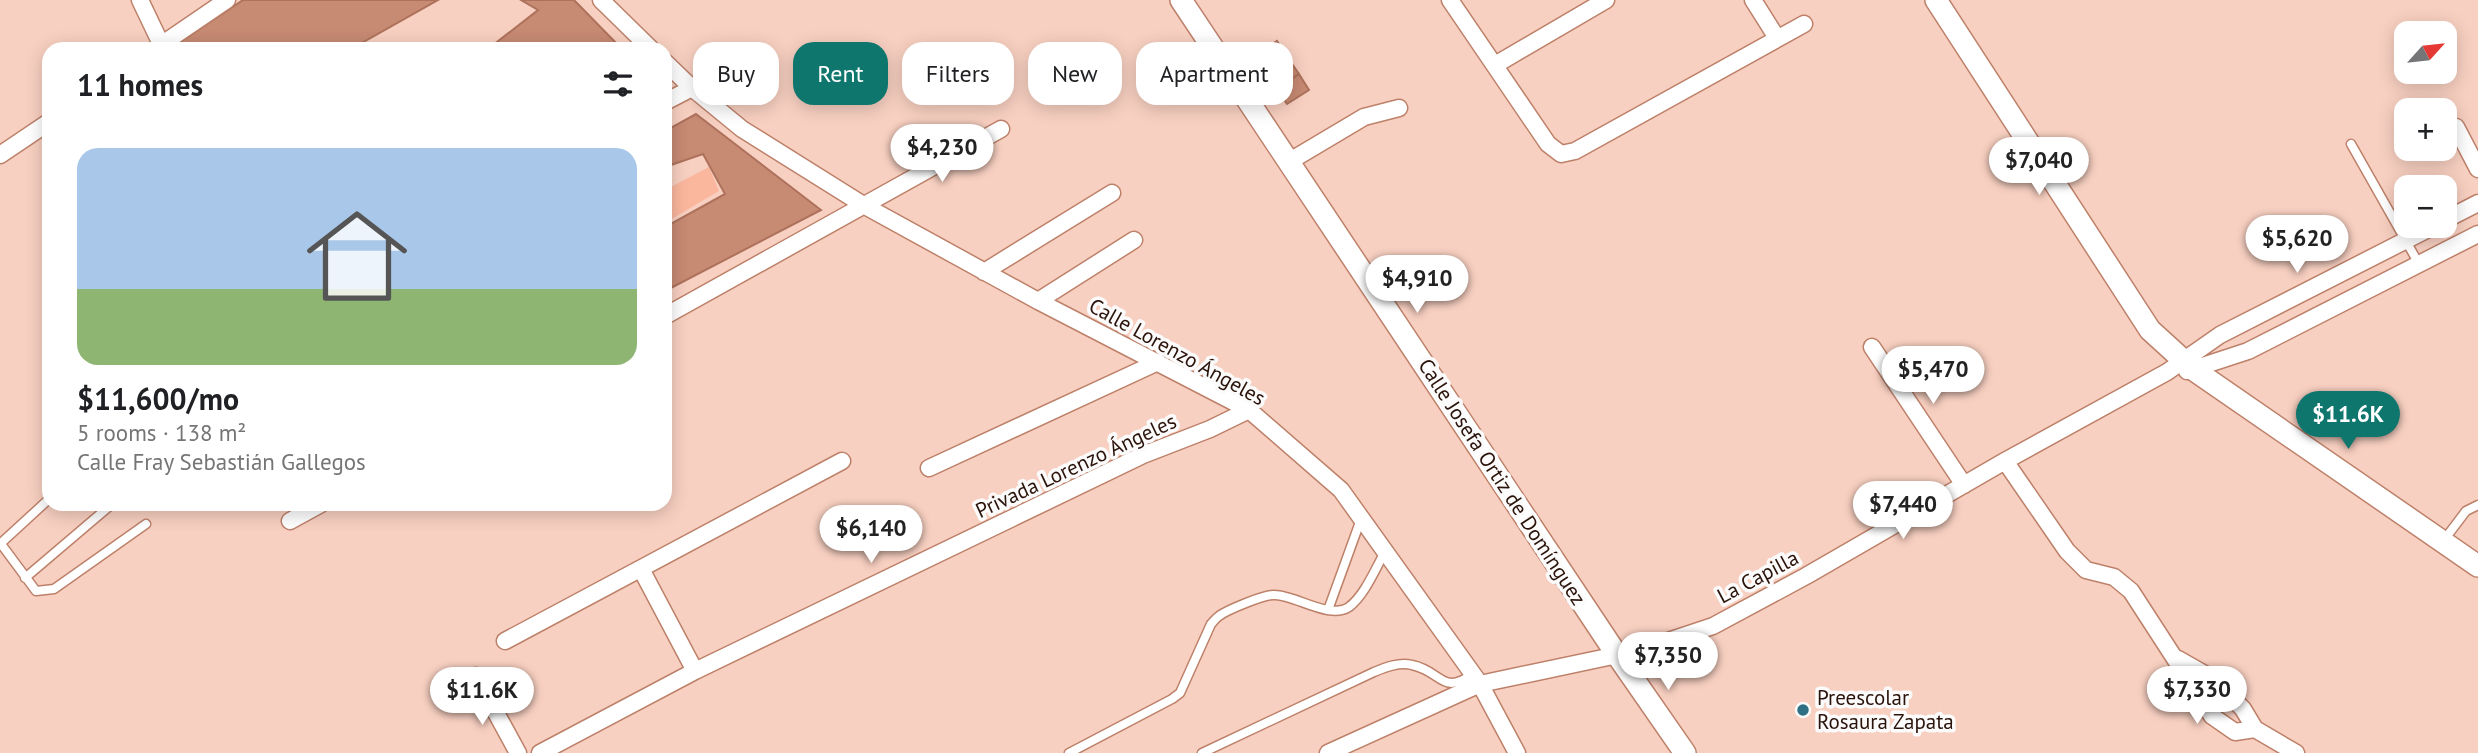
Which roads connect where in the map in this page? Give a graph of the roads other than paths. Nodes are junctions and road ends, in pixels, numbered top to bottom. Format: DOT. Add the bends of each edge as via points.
graph roads {
  1 [pos="140,0"];
  2 [pos="228,0"];
  3 [pos="601,0"];
  4 [pos="1181,0"];
  5 [pos="1450,0"];
  6 [pos="1606,0"];
  7 [pos="1753,0"];
  8 [pos="1937,0"];
  9 [pos="1804,24"];
  10 [pos="1777,38"];
  11 [pos="156,42"];
  12 [pos="165,42"];
  13 [pos="644,42"];
  14 [pos="1494,65"];
  15 [pos="672,69"];
  16 [pos="692,88"];
  17 [pos="672,98"];
  18 [pos="1399,108"];
  19 [pos="42,127"];
  20 [pos="1001,129"];
  21 [pos="2457,129"];
  22 [pos="2351,144"];
  23 [pos="0,155"];
  24 [pos="1290,161"];
  25 [pos="2478,169"];
  26 [pos="1112,193"];
  27 [pos="2478,203"];
  28 [pos="865,206"];
  29 [pos="2457,214"];
  30 [pos="2478,234"];
  31 [pos="2410,238"];
  32 [pos="1134,240"];
  33 [pos="2406,240"];
  34 [pos="2419,264"];
  35 [pos="984,272"];
  36 [pos="1038,301"];
  37 [pos="672,312"];
  38 [pos="1872,347"];
  39 [pos="1158,362"];
  40 [pos="2181,367"];
  41 [pos="1249,410"];
  42 [pos="842,461"];
  43 [pos="2005,461"];
  44 [pos="929,468"];
  45 [pos="1964,485"];
  46 [pos="2478,505"];
  47 [pos="42,506"];
  48 [pos="104,511"];
  49 [pos="308,511"];
  50 [pos="1362,520"];
  51 [pos="290,521"];
  52 [pos="146,524"];
  53 [pos="2442,541"];
  54 [pos="1,544"];
  55 [pos="1385,552"];
  56 [pos="2478,566"];
  57 [pos="641,569"];
  58 [pos="25,578"];
  59 [pos="1328,610"];
  60 [pos="505,641"];
  61 [pos="1617,655"];
  62 [pos="2176,658"];
  63 [pos="695,671"];
  64 [pos="476,676"];
  65 [pos="1476,679"];
  66 [pos="2255,729"];
  67 [pos="518,753"];
  68 [pos="540,753"];
  69 [pos="1069,753"];
  70 [pos="1202,753"];
  71 [pos="1328,753"];
  72 [pos="1517,753"];
  73 [pos="1685,753"];
  74 [pos="2296,753"];
  1 -- 11 [label="street"];
  2 -- 12 [label="street"];
  3 -- 13 [label="street"];
  4 -- 24 [label="street, Calle Josefa Ortiz de Domínguez"];
  5 -- 14 [label="street"];
  6 -- 14 [label="street"];
  7 -- 10 [label="street"];
  8 -- 40 [label="street" via="2150,330"];
  9 -- 10 [label="street"];
  10 -- 14 [label="street" via="1575,151 1561,154 1548,144"];
  15 -- 16 [label="street, Calle Lorenzo Ángeles"];
  16 -- 17 [label="street"];
  16 -- 28 [label="street, Calle Lorenzo Ángeles" via="742,128"];
  18 -- 24 [label="street" via="1364,117"];
  19 -- 23 [label="street"];
  20 -- 28 [label="street"];
  21 -- 25 [label="street"];
  22 -- 33 [label="lane"];
  24 -- 61 [label="street, Calle Josefa Ortiz de Domínguez"];
  26 -- 35 [label="street"];
  27 -- 29 [label="street"];
  28 -- 35 [label="street, Calle Lorenzo Ángeles"];
  28 -- 37 [label="street"];
  30 -- 34 [label="street"];
  31 -- 33 [label="street"];
  32 -- 36 [label="street"];
  33 -- 34 [label="lane"];
  33 -- 40 [label="street" via="2220,335"];
  34 -- 40 [label="street" via="2248,351"];
  35 -- 36 [label="street, Calle Lorenzo Ángeles"];
  36 -- 39 [label="street, Calle Lorenzo Ángeles"];
  38 -- 45 [label="street"];
  39 -- 41 [label="street, Calle Lorenzo Ángeles"];
  39 -- 44 [label="street"];
  40 -- 43 [label="street, La Capilla"];
  40 -- 53 [label="street"];
  41 -- 50 [label="street, Calle Lorenzo Ángeles" via="1341,490"];
  41 -- 63 [label="street, Privada Lorenzo Ángeles" via="1143,455"];
  42 -- 57 [label="street"];
  43 -- 45 [label="street, La Capilla"];
  43 -- 62 [label="street" via="2067,551 2086,570 2114,577 2131,591"];
  45 -- 61 [label="street, La Capilla" via="1713,626"];
  46 -- 53 [label="lane" via="2466,512"];
  47 -- 54 [label="lane"];
  48 -- 58 [label="lane"];
  49 -- 51 [label="street"];
  50 -- 55 [label="street, Calle Lorenzo Ángeles"];
  50 -- 59 [label="lane"];
  52 -- 58 [label="lane" via="54,589 36,591"];
  53 -- 56 [label="street"];
  54 -- 58 [label="lane"];
  55 -- 59 [label="lane" via="1360,595 1341,610"];
  55 -- 65 [label="street, Calle Lorenzo Ángeles"];
  57 -- 60 [label="street"];
  57 -- 63 [label="street"];
  59 -- 69 [label="lane" via="1276,594 1219,615 1180,693"];
  61 -- 65 [label="street"];
  61 -- 73 [label="street, Calle Josefa Ortiz de Domínguez"];
  62 -- 66 [label="street" via="2215,680"];
  62 -- 66 [label="street" via="2212,716 2235,732"];
  63 -- 68 [label="street, Privada Lorenzo Ángeles"];
  64 -- 67 [label="street"];
  65 -- 70 [label="lane" via="1453,684 1412,665 1393,665"];
  65 -- 71 [label="street"];
  65 -- 72 [label="street, Calle Lorenzo Ángeles"];
  66 -- 74 [label="street"];
}
